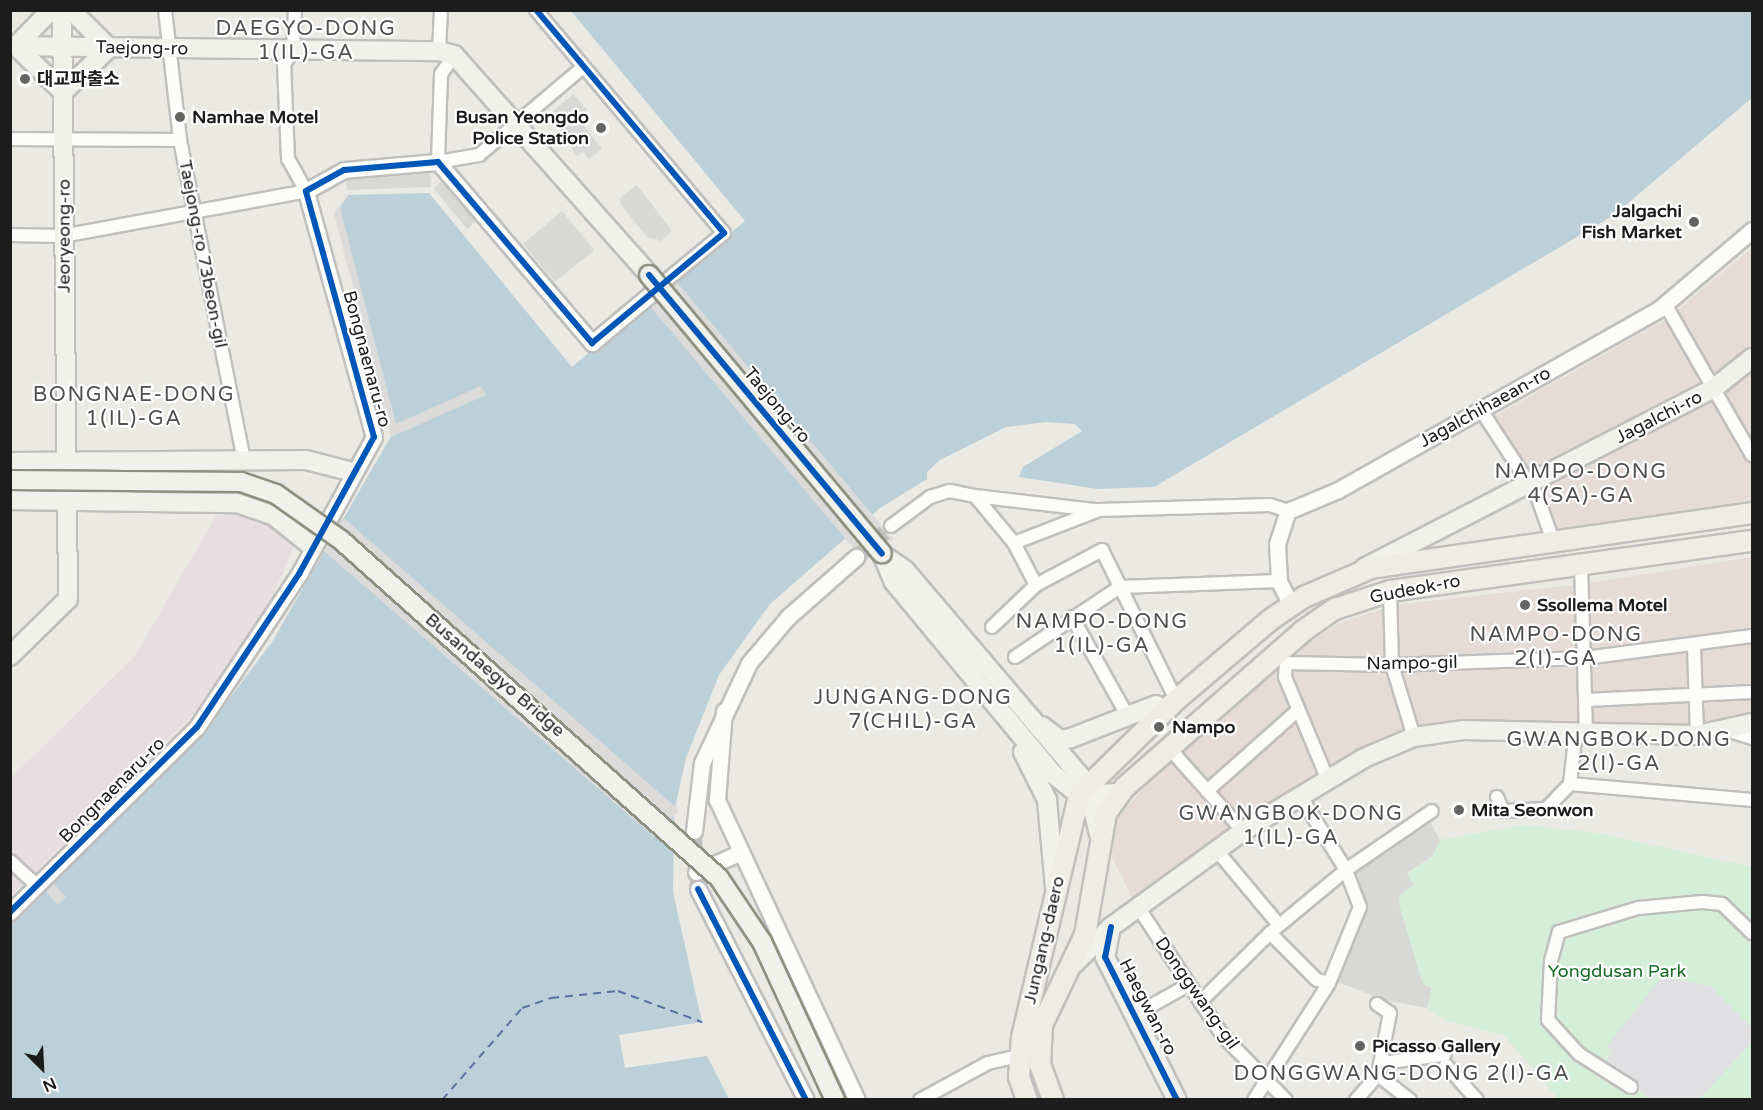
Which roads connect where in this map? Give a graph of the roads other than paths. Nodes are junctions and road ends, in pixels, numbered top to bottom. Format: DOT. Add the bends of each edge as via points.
graph roads {
  1 [pos="51,10"];
  2 [pos="62,10"];
  3 [pos="71,10"];
  4 [pos="165,10"];
  5 [pos="295,10"];
  6 [pos="441,10"];
  7 [pos="536,10"];
  8 [pos="13,46"];
  9 [pos="62,47"];
  10 [pos="110,48"];
  11 [pos="168,48"];
  12 [pos="293,50"];
  13 [pos="446,53"];
  14 [pos="583,67"];
  15 [pos="63,92"];
  16 [pos="517,123"];
  17 [pos="10,139"];
  18 [pos="180,140"];
  19 [pos="65,142"];
  20 [pos="438,162"];
  21 [pos="306,191"];
  22 [pos="193,211"];
  23 [pos="1752,230"];
  24 [pos="10,235"];
  25 [pos="62,236"];
  26 [pos="655,280"];
  27 [pos="1665,304"];
  28 [pos="1752,358"];
  29 [pos="1713,390"];
  30 [pos="1481,410"];
  31 [pos="1752,455"];
  32 [pos="244,459"];
  33 [pos="66,461"];
  34 [pos="10,462"];
  35 [pos="352,472"];
  36 [pos="10,480"];
  37 [pos="1528,484"];
  38 [pos="975,496"];
  39 [pos="10,500"];
  40 [pos="68,500"];
  41 [pos="1099,510"];
  42 [pos="1288,511"];
  43 [pos="1752,513"];
  44 [pos="891,526"];
  45 [pos="1552,538"];
  46 [pos="1752,541"];
  47 [pos="1014,543"];
  48 [pos="313,547"];
  49 [pos="882,554"];
  50 [pos="856,557"];
  51 [pos="1581,564"];
  52 [pos="1358,573"];
  53 [pos="1279,581"];
  54 [pos="1036,585"];
  55 [pos="1120,587"];
  56 [pos="1390,591"];
  57 [pos="1291,605"];
  58 [pos="1072,616"];
  59 [pos="992,627"];
  60 [pos="1752,636"];
  61 [pos="1694,648"];
  62 [pos="10,656"];
  63 [pos="1015,657"];
  64 [pos="1281,658"];
  65 [pos="1585,658"];
  66 [pos="1392,665"];
  67 [pos="1752,692"];
  68 [pos="1696,693"];
  69 [pos="1176,700"];
  70 [pos="1586,700"];
  71 [pos="1156,705"];
  72 [pos="724,711"];
  73 [pos="1020,711"];
  74 [pos="1297,711"];
  75 [pos="1127,715"];
  76 [pos="1752,723"];
  77 [pos="1015,730"];
  78 [pos="1733,730"];
  79 [pos="1581,731"];
  80 [pos="1697,735"];
  81 [pos="1752,736"];
  82 [pos="1413,737"];
  83 [pos="1169,748"];
  84 [pos="1327,778"];
  85 [pos="1570,784"];
  86 [pos="1206,791"];
  87 [pos="1086,793"];
  88 [pos="1119,793"];
  89 [pos="1497,796"];
  90 [pos="1301,797"];
  91 [pos="1752,800"];
  92 [pos="1432,811"];
  93 [pos="694,831"];
  94 [pos="1243,831"];
  95 [pos="1099,834"];
  96 [pos="1218,852"];
  97 [pos="739,853"];
  98 [pos="10,861"];
  99 [pos="1346,870"];
  100 [pos="696,872"];
  101 [pos="37,885"];
  102 [pos="1055,888"];
  103 [pos="698,889"];
  104 [pos="1138,907"];
  105 [pos="10,912"];
  106 [pos="1111,927"];
  107 [pos="1275,929"];
  108 [pos="1752,933"];
  109 [pos="1075,963"];
  110 [pos="1329,983"];
  111 [pos="1188,985"];
  112 [pos="1200,1002"];
  113 [pos="1377,1004"];
  114 [pos="1136,1014"];
  115 [pos="1019,1056"];
  116 [pos="1380,1069"];
  117 [pos="1266,1083"];
  118 [pos="1630,1087"];
  119 [pos="938,1096"];
  120 [pos="806,1100"];
  121 [pos="835,1100"];
  122 [pos="856,1100"];
  123 [pos="920,1100"];
  124 [pos="1027,1100"];
  125 [pos="1053,1100"];
  126 [pos="1177,1100"];
  127 [pos="1254,1100"];
  128 [pos="1286,1100"];
  129 [pos="1356,1100"];
  130 [pos="1410,1100"];
  131 [pos="1477,1100"];
  1 -- 8 [label="main road"];
  2 -- 9 [label="main road, Jeoryeong-ro"];
  3 -- 10 [label="main road"];
  4 -- 11 [label="street, Taejong-ro 73beon-gil"];
  5 -- 12 [label="street"];
  6 -- 13 [label="street"];
  7 -- 14 [label="street"];
  8 -- 9 [label="main road, Taejong-ro"];
  8 -- 15 [label="main road"];
  9 -- 10 [label="main road, Taejong-ro"];
  9 -- 15 [label="main road, Jeoryeong-ro"];
  10 -- 11 [label="main road, Taejong-ro"];
  10 -- 15 [label="main road"];
  11 -- 12 [label="main road, Taejong-ro"];
  11 -- 18 [label="street, Taejong-ro 73beon-gil"];
  12 -- 13 [label="main road, Taejong-ro"];
  12 -- 21 [label="street" via="284,65 288,159"];
  13 -- 16 [label="main road, Taejong-ro"];
  13 -- 20 [label="street" via="441,74"];
  14 -- 16 [label="street"];
  14 -- 26 [label="street" via="724,233"];
  15 -- 19 [label="main road, Jeoryeong-ro"];
  16 -- 20 [label="street" via="479,155"];
  16 -- 26 [label="main road, Taejong-ro"];
  17 -- 19 [label="street"];
  18 -- 19 [label="street"];
  18 -- 22 [label="street, Taejong-ro 73beon-gil"];
  19 -- 25 [label="main road, Jeoryeong-ro"];
  20 -- 21 [label="street" via="344,170"];
  20 -- 26 [label="street" via="592,343"];
  21 -- 22 [label="street"];
  21 -- 35 [label="street, Bongnaenaru-ro" via="374,438"];
  22 -- 25 [label="street"];
  22 -- 32 [label="street, Taejong-ro 73beon-gil"];
  23 -- 27 [label="street, Jagalchihaean-ro"];
  24 -- 25 [label="street"];
  25 -- 33 [label="main road, Jeoryeong-ro"];
  26 -- 49 [label="main road, Taejong-ro, bridge"];
  27 -- 29 [label="street"];
  27 -- 30 [label="street, Jagalchihaean-ro"];
  28 -- 29 [label="main road, Jagalchi-ro"];
  29 -- 31 [label="street"];
  29 -- 37 [label="main road, Jagalchi-ro"];
  30 -- 37 [label="street"];
  30 -- 42 [label="street, Jagalchihaean-ro" via="1338,490"];
  32 -- 33 [label="main road"];
  32 -- 35 [label="main road" via="306,460"];
  33 -- 34 [label="main road"];
  33 -- 40 [label="main road, Jeoryeong-ro"];
  35 -- 48 [label="street, Bongnaenaru-ro"];
  36 -- 121 [label="main road, Busandaegyo Bridge, bridge" via="241,482 276,494 341,540 719,878 762,942"];
  37 -- 45 [label="street"];
  37 -- 52 [label="main road, Jagalchi-ro"];
  38 -- 41 [label="street"];
  38 -- 44 [label="street" via="950,491 930,497"];
  38 -- 47 [label="street"];
  39 -- 40 [label="main road"];
  40 -- 48 [label="main road" via="237,503 274,516"];
  40 -- 62 [label="main road, Jeoryeong-ro" via="68,598"];
  41 -- 42 [label="street" via="1270,505"];
  41 -- 47 [label="street"];
  42 -- 53 [label="street" via="1278,544"];
  43 -- 45 [label="main road, Gudeok-ro"];
  45 -- 52 [label="main road, Gudeok-ro"];
  46 -- 51 [label="main road, Gudeok-ro"];
  47 -- 54 [label="street"];
  48 -- 101 [label="street, Bongnaenaru-ro" via="197,727"];
  49 -- 73 [label="main road, Taejong-ro" via="905,570"];
  49 -- 77 [label="main road, Taejong-ro" via="894,582"];
  50 -- 72 [label="street" via="788,617 750,663"];
  51 -- 56 [label="main road, Gudeok-ro"];
  51 -- 65 [label="street"];
  52 -- 57 [label="main road, Gudeok-ro"];
  53 -- 55 [label="street"];
  53 -- 57 [label="street"];
  54 -- 55 [label="street" via="1102,550"];
  54 -- 59 [label="street"];
  55 -- 58 [label="street"];
  55 -- 69 [label="street"];
  56 -- 64 [label="main road, Gudeok-ro" via="1335,609"];
  56 -- 66 [label="street"];
  57 -- 69 [label="main road, Gudeok-ro"];
  58 -- 63 [label="street"];
  58 -- 75 [label="street"];
  60 -- 61 [label="street, Nampo-gil"];
  61 -- 65 [label="street, Nampo-gil"];
  61 -- 68 [label="street"];
  64 -- 66 [label="street, Nampo-gil"];
  64 -- 74 [label="street"];
  64 -- 83 [label="main road, Gudeok-ro"];
  65 -- 66 [label="street, Nampo-gil"];
  65 -- 70 [label="street"];
  66 -- 82 [label="street"];
  67 -- 68 [label="street"];
  68 -- 70 [label="street"];
  68 -- 80 [label="street"];
  69 -- 71 [label="main road"];
  69 -- 87 [label="main road, Gudeok-ro"];
  70 -- 79 [label="street"];
  71 -- 75 [label="main road"];
  72 -- 93 [label="street" via="702,763"];
  72 -- 97 [label="street" via="714,781"];
  73 -- 75 [label="main road" via="1060,740"];
  73 -- 87 [label="main road, Taejong-ro"];
  74 -- 84 [label="street"];
  74 -- 86 [label="street"];
  76 -- 78 [label="main road"];
  77 -- 87 [label="main road, Taejong-ro"];
  77 -- 102 [label="main road" via="1047,800"];
  78 -- 80 [label="main road"];
  78 -- 81 [label="street"];
  79 -- 80 [label="main road"];
  79 -- 82 [label="main road" via="1463,730"];
  79 -- 85 [label="street"];
  82 -- 84 [label="main road"];
  83 -- 86 [label="street"];
  83 -- 88 [label="main road, Gudeok-ro"];
  84 -- 90 [label="main road"];
  85 -- 89 [label="street" via="1546,809 1503,811"];
  85 -- 91 [label="street"];
  86 -- 94 [label="street"];
  87 -- 88 [label="main road"];
  87 -- 95 [label="main road"];
  87 -- 102 [label="main road, Jungang-daero"];
  88 -- 95 [label="main road, Gudeok-ro"];
  90 -- 94 [label="main road"];
  90 -- 99 [label="street"];
  92 -- 99 [label="street"];
  94 -- 96 [label="main road"];
  95 -- 109 [label="main road, Jungang-daero" via="1085,934"];
  96 -- 104 [label="main road"];
  96 -- 107 [label="street"];
  97 -- 100 [label="street"];
  97 -- 122 [label="street"];
  98 -- 101 [label="street"];
  99 -- 107 [label="street"];
  99 -- 110 [label="street" via="1360,907"];
  101 -- 105 [label="street, Bongnaenaru-ro"];
  102 -- 115 [label="main road, Jungang-daero"];
  103 -- 120 [label="street"];
  104 -- 106 [label="main road"];
  104 -- 111 [label="street, Donggwang-gil"];
  106 -- 109 [label="main road"];
  106 -- 114 [label="main road, Haegwan-ro" via="1106,957"];
  107 -- 110 [label="street" via="1317,980"];
  107 -- 112 [label="street"];
  108 -- 118 [label="street" via="1722,904 1702,902 1638,908 1559,932 1551,961 1548,1020 1579,1054"];
  109 -- 125 [label="main road, Jungang-daero" via="1042,1025 1040,1065"];
  110 -- 117 [label="street"];
  111 -- 112 [label="street, Donggwang-gil"];
  111 -- 114 [label="street"];
  112 -- 117 [label="street, Donggwang-gil"];
  113 -- 116 [label="street" via="1390,1013"];
  114 -- 126 [label="main road, Haegwan-ro"];
  115 -- 119 [label="street" via="988,1063"];
  115 -- 124 [label="main road, Jungang-daero"];
  116 -- 129 [label="street"];
  116 -- 130 [label="street"];
  116 -- 131 [label="street" via="1445,1060"];
  117 -- 127 [label="street"];
  117 -- 128 [label="street, Donggwang-gil"];
  119 -- 123 [label="street"];
}
